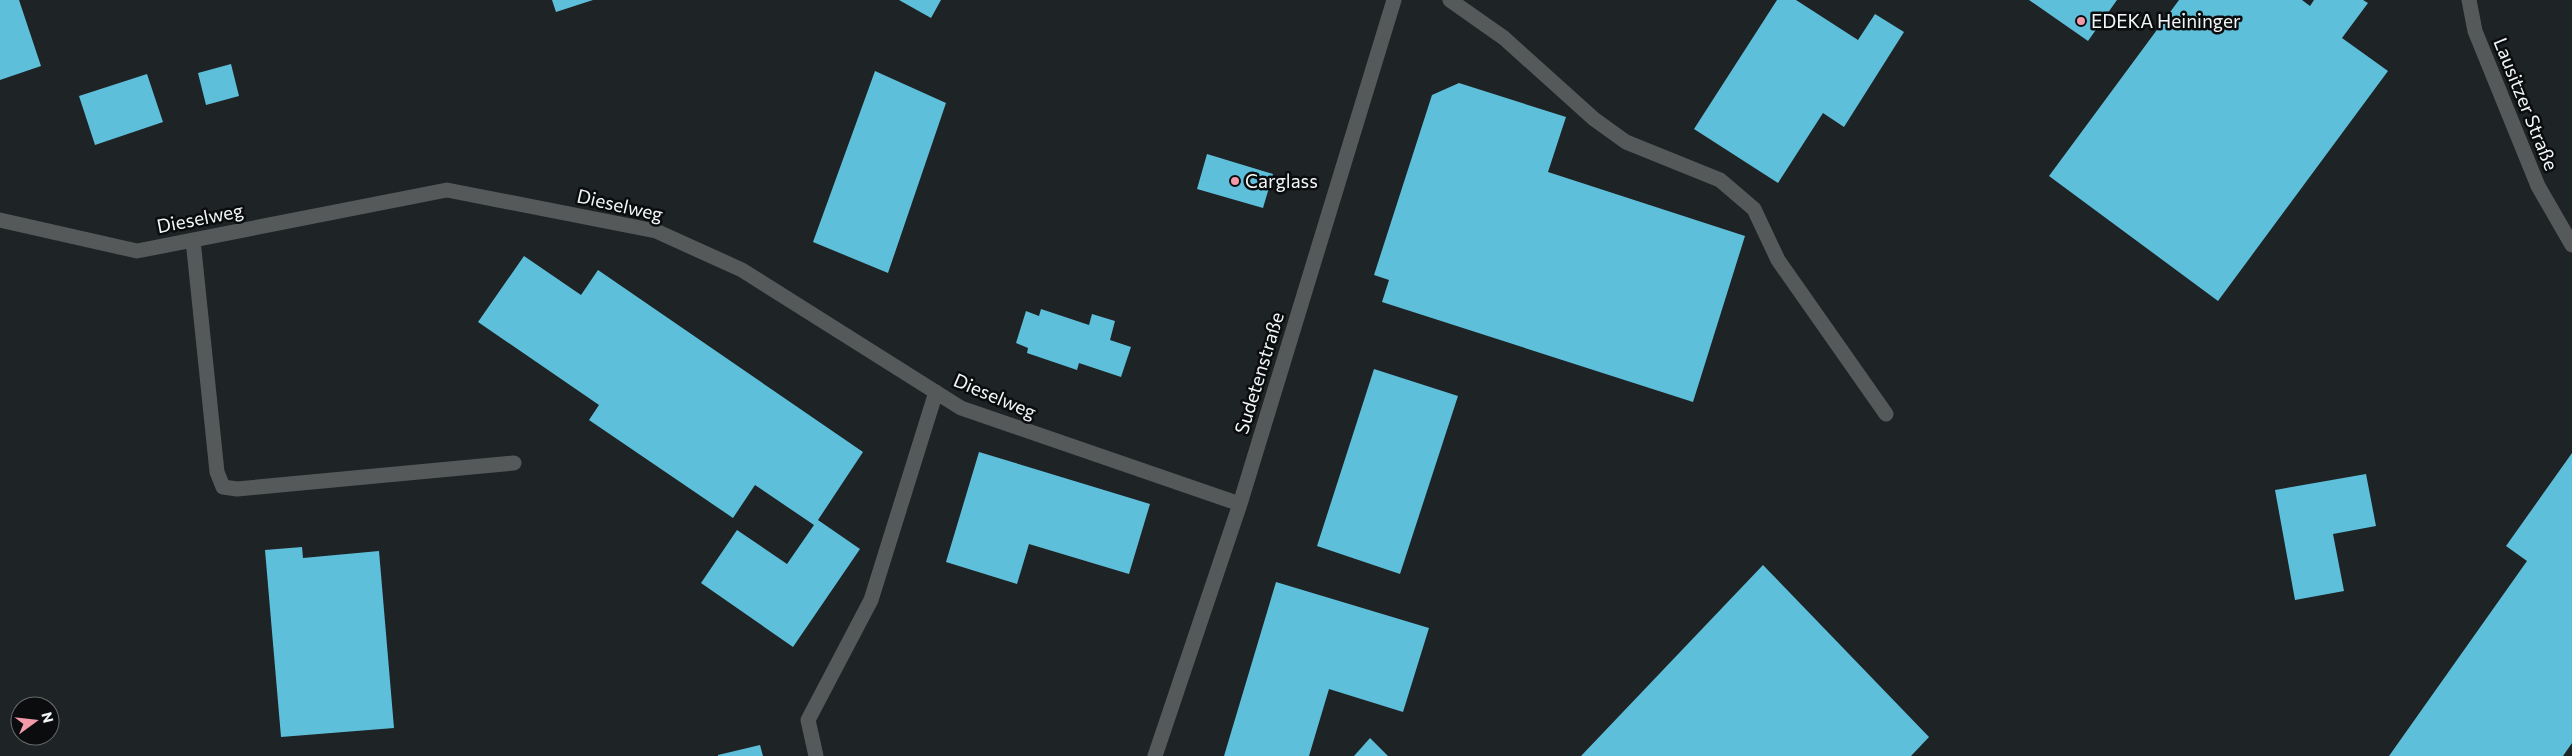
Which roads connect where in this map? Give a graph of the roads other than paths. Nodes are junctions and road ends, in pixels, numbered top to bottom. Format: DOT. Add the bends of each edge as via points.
graph roads {
  1 [pos="1394,0"];
  2 [pos="1450,0"];
  3 [pos="2469,0"];
  4 [pos="0,220"];
  5 [pos="194,240"];
  6 [pos="2572,245"];
  7 [pos="936,392"];
  8 [pos="1886,414"];
  9 [pos="514,463"];
  10 [pos="1240,504"];
  11 [pos="816,756"];
  12 [pos="1155,756"];
  1 -- 10 [label="street, Sudetenstraße"];
  2 -- 8 [label="street" via="1504,38 1594,119 1626,142 1720,180 1754,209 1778,260"];
  3 -- 6 [label="street, Lausitzer Straße" via="2475,31 2538,186"];
  4 -- 5 [label="street, Dieselweg" via="137,251"];
  5 -- 7 [label="street, Dieselweg" via="447,190 656,231 742,270"];
  5 -- 9 [label="street" via="217,472 223,487 237,489"];
  7 -- 10 [label="street, Dieselweg" via="961,408"];
  7 -- 11 [label="street" via="870,600 808,720"];
  10 -- 12 [label="street, Sudetenstraße"];
}
